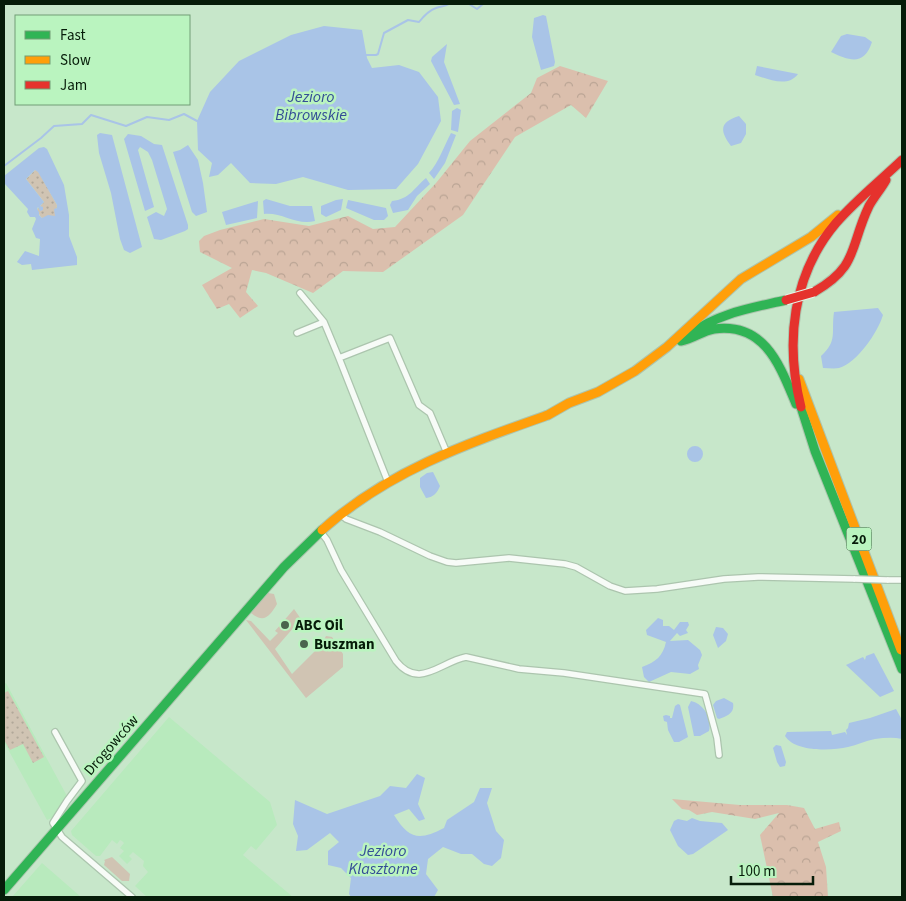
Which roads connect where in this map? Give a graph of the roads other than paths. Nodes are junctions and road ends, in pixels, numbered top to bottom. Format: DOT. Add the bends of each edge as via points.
graph roads {
  1 [pos="902,160"];
  2 [pos="887,174"];
  3 [pos="844,214"];
  4 [pos="300,293"];
  5 [pos="324,322"];
  6 [pos="297,333"];
  7 [pos="681,341"];
  8 [pos="339,358"];
  9 [pos="794,362"];
  10 [pos="548,415"];
  11 [pos="810,434"];
  12 [pos="447,453"];
  13 [pos="388,482"];
  14 [pos="340,514"];
  15 [pos="320,531"];
  16 [pos="902,580"];
  17 [pos="902,653"];
  18 [pos="902,669"];
  19 [pos="55,732"];
  20 [pos="719,755"];
  21 [pos="57,829"];
  22 [pos="4,890"];
  23 [pos="132,897"];
  1 -- 2 [label="main road, 20"];
  2 -- 3 [label="main road, 20"];
  2 -- 7 [label="main road, bridge" via="870,206 849,263 840,276 814,292 712,320"];
  3 -- 9 [label="main road, 20" via="818,247 800,288 792,334"];
  3 -- 10 [label="main road" via="836,215 811,237 741,279 636,371"];
  4 -- 5 [label="street"];
  5 -- 6 [label="street"];
  5 -- 8 [label="street"];
  7 -- 10 [label="main road" via="619,386 571,409"];
  7 -- 11 [label="main road" via="719,329 742,332 760,341 777,360"];
  8 -- 12 [label="street" via="390,338 419,405 430,413"];
  8 -- 13 [label="street"];
  9 -- 11 [label="main road, 20" via="797,391"];
  9 -- 17 [label="main road, 20"];
  10 -- 12 [label="main road, Drogowców"];
  11 -- 18 [label="main road, 20"];
  12 -- 13 [label="main road, Drogowców"];
  13 -- 14 [label="main road, Drogowców"];
  14 -- 15 [label="main road, Drogowców"];
  14 -- 16 [label="street, bridge" via="448,562 509,558 565,564 625,591 758,577"];
  15 -- 20 [label="street" via="396,661 412,673 428,673 466,657 519,669 705,694"];
  15 -- 21 [label="main road, Drogowców" via="284,567"];
  19 -- 21 [label="street" via="82,779 53,823"];
  21 -- 22 [label="main road, Drogowców"];
  21 -- 23 [label="street" via="62,837"];
}
